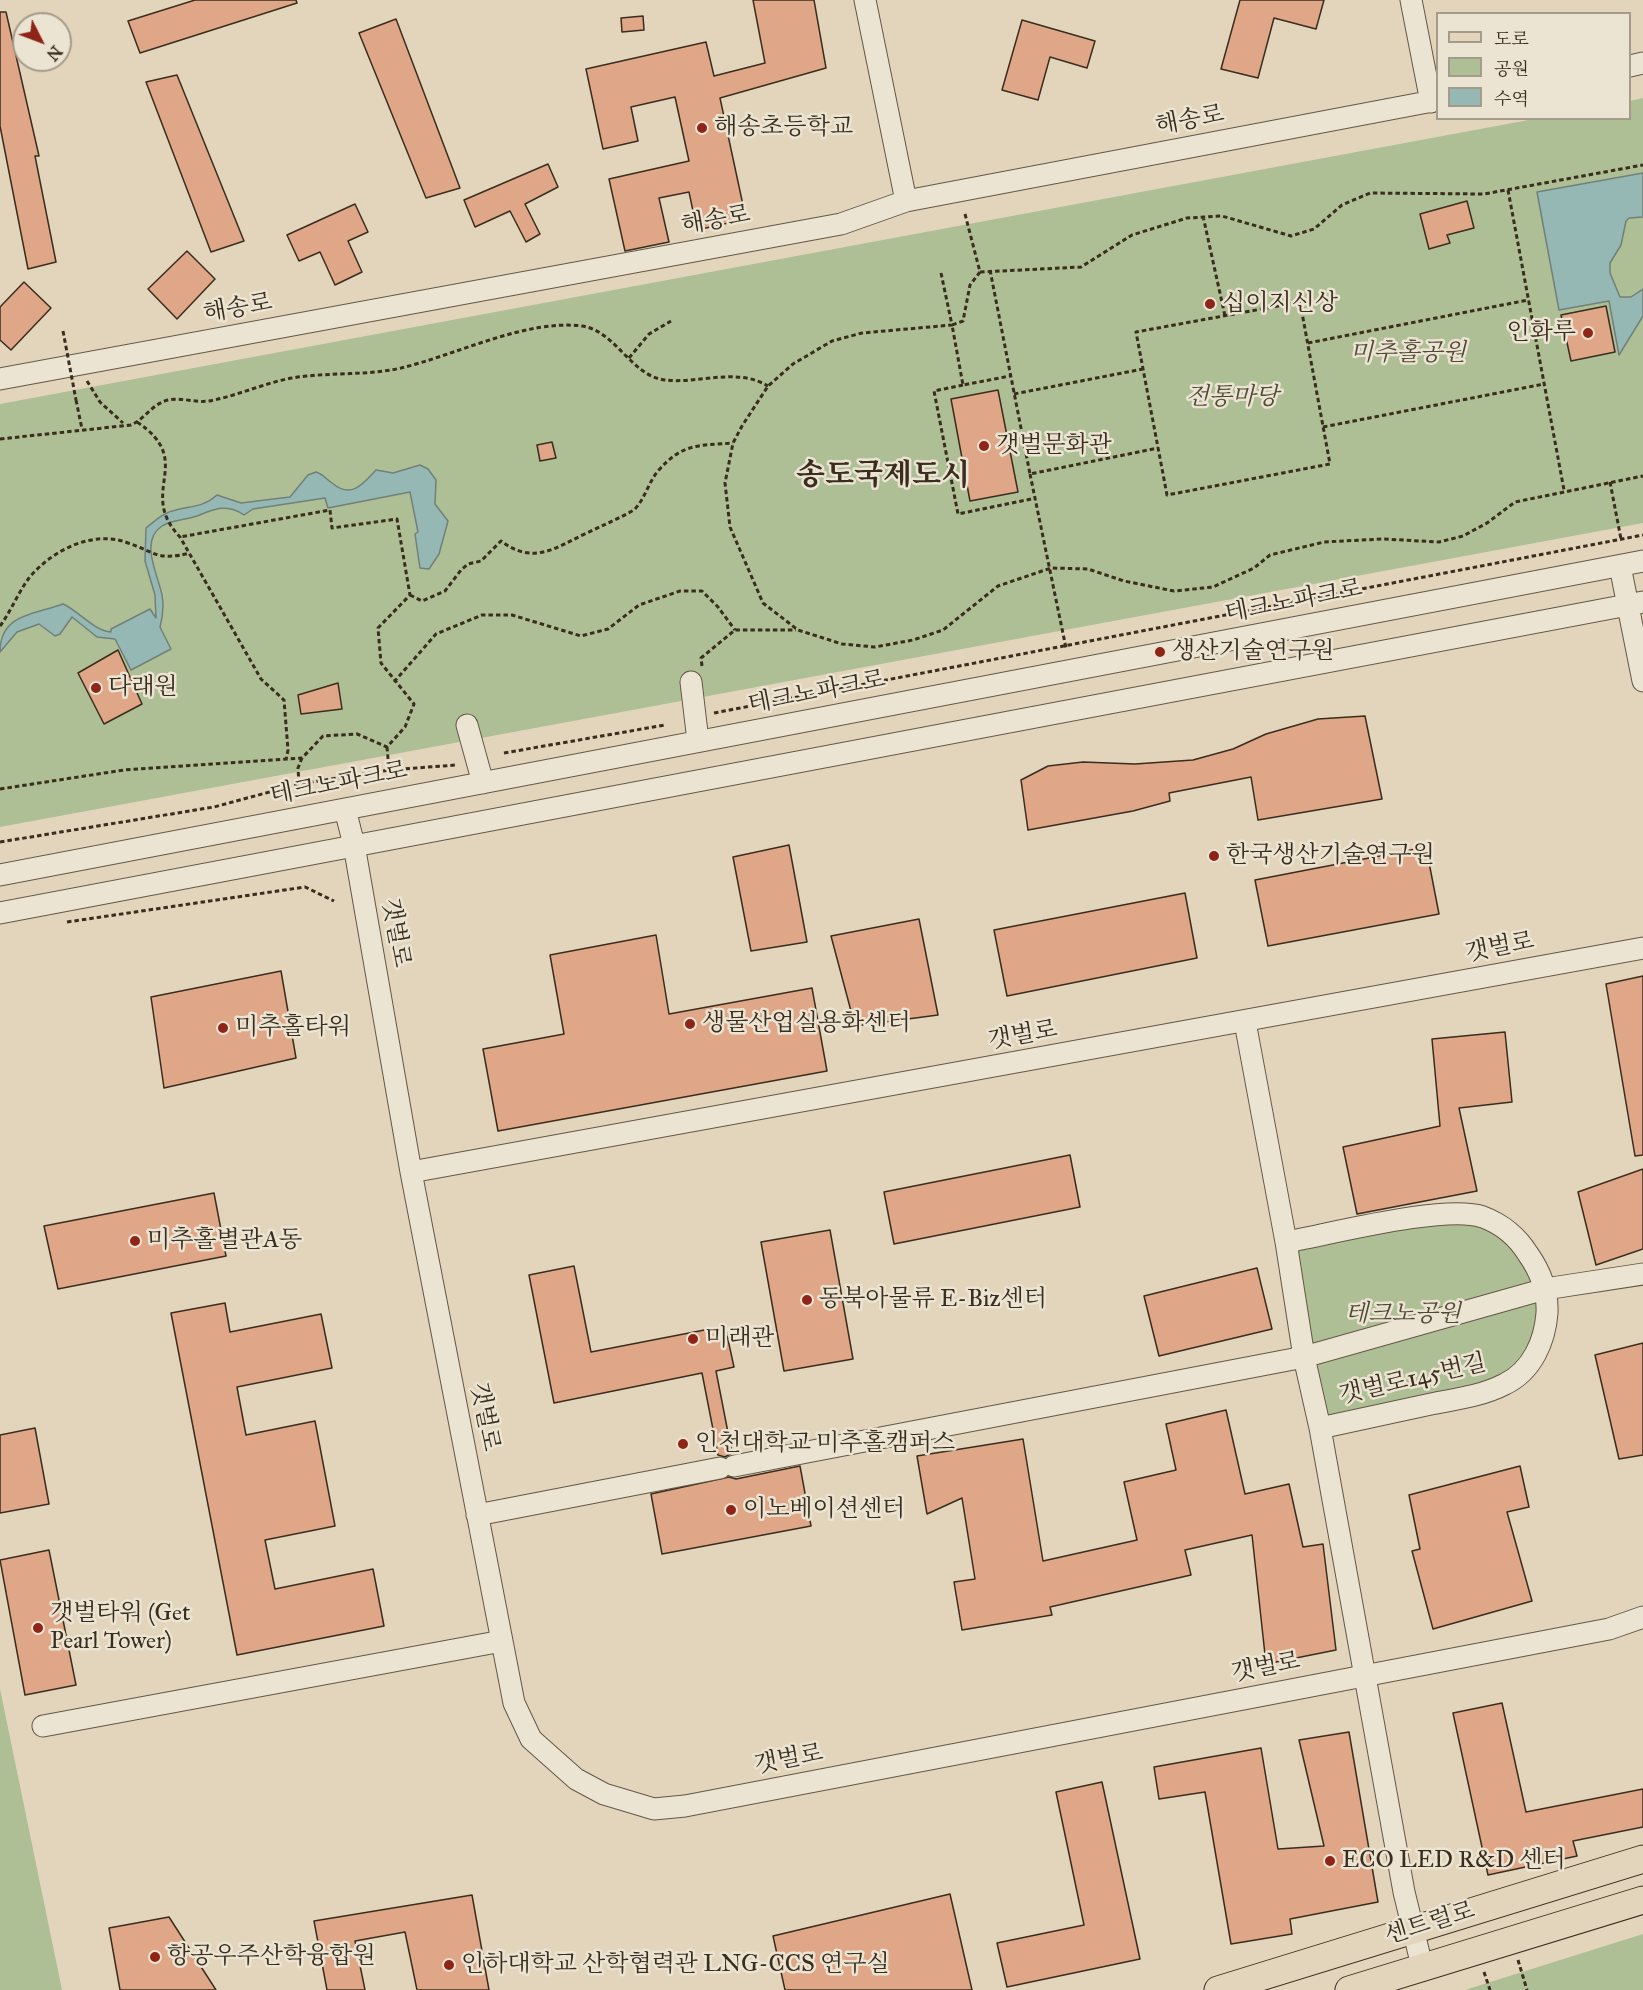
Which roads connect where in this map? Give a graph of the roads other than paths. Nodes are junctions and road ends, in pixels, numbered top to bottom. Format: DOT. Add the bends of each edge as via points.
graph roads {
  1 [pos="865,0"];
  2 [pos="1411,0"];
  3 [pos="1434,101"];
  4 [pos="906,201"];
  5 [pos="0,379"];
  6 [pos="1643,561"];
  7 [pos="1620,566"];
  8 [pos="1635,604"];
  9 [pos="1643,681"];
  10 [pos="691,682"];
  11 [pos="467,725"];
  12 [pos="698,741"];
  13 [pos="483,783"];
  14 [pos="345,809"];
  15 [pos="354,845"];
  16 [pos="0,875"];
  17 [pos="0,913"];
  18 [pos="1643,948"];
  19 [pos="1245,1022"];
  20 [pos="411,1172"];
  21 [pos="1286,1242"];
  22 [pos="1643,1274"];
  23 [pos="1545,1289"];
  24 [pos="1304,1357"];
  25 [pos="1320,1428"];
  26 [pos="477,1515"];
  27 [pos="1643,1617"];
  28 [pos="502,1641"];
  29 [pos="1364,1676"];
  30 [pos="44,1726"];
  31 [pos="1643,1859"];
  32 [pos="1643,1900"];
  33 [pos="1413,1929"];
  34 [pos="1422,1966"];
  35 [pos="1218,1990"];
  36 [pos="1349,1990"];
  1 -- 4 [label="street"];
  2 -- 3 [label="street"];
  3 -- 4 [label="street, 해송로"];
  4 -- 5 [label="street, 해송로" via="841,225"];
  6 -- 7 [label="street, 테크노파크로"];
  7 -- 8 [label="street"];
  7 -- 12 [label="street, 테크노파크로"];
  8 -- 9 [label="street"];
  8 -- 15 [label="street"];
  10 -- 12 [label="street"];
  11 -- 13 [label="street"];
  12 -- 13 [label="street, 테크노파크로"];
  13 -- 14 [label="street, 테크노파크로"];
  14 -- 15 [label="street, 갯벌로"];
  14 -- 16 [label="street, 테크노파크로"];
  15 -- 17 [label="street"];
  15 -- 20 [label="street, 갯벌로"];
  18 -- 19 [label="street, 갯벌로"];
  19 -- 20 [label="street, 갯벌로"];
  19 -- 21 [label="street, 갯벌로145번길"];
  20 -- 26 [label="street, 갯벌로"];
  21 -- 23 [label="street, 갯벌로145번길" via="1450,1212 1482,1217 1505,1228 1524,1247 1537,1266"];
  21 -- 24 [label="street, 갯벌로145번길"];
  22 -- 23 [label="street"];
  23 -- 24 [label="street"];
  23 -- 25 [label="street, 갯벌로145번길" via="1545,1334 1530,1363 1507,1383 1481,1394"];
  24 -- 25 [label="street, 갯벌로145번길"];
  24 -- 26 [label="street"];
  25 -- 29 [label="street, 갯벌로145번길"];
  26 -- 28 [label="street, 갯벌로"];
  27 -- 29 [label="street, 갯벌로" via="1609,1629"];
  28 -- 29 [label="street, 갯벌로" via="514,1703 531,1738 576,1779 604,1794 654,1809"];
  28 -- 30 [label="street"];
  29 -- 33 [label="street, 갯벌로145번길"];
  31 -- 33 [label="main road, 센트럴로"];
  32 -- 34 [label="main road, 센트럴로"];
  33 -- 34 [label="street, 갯벌로145번길"];
  33 -- 35 [label="main road, 센트럴로"];
  34 -- 36 [label="main road, 센트럴로"];
}
